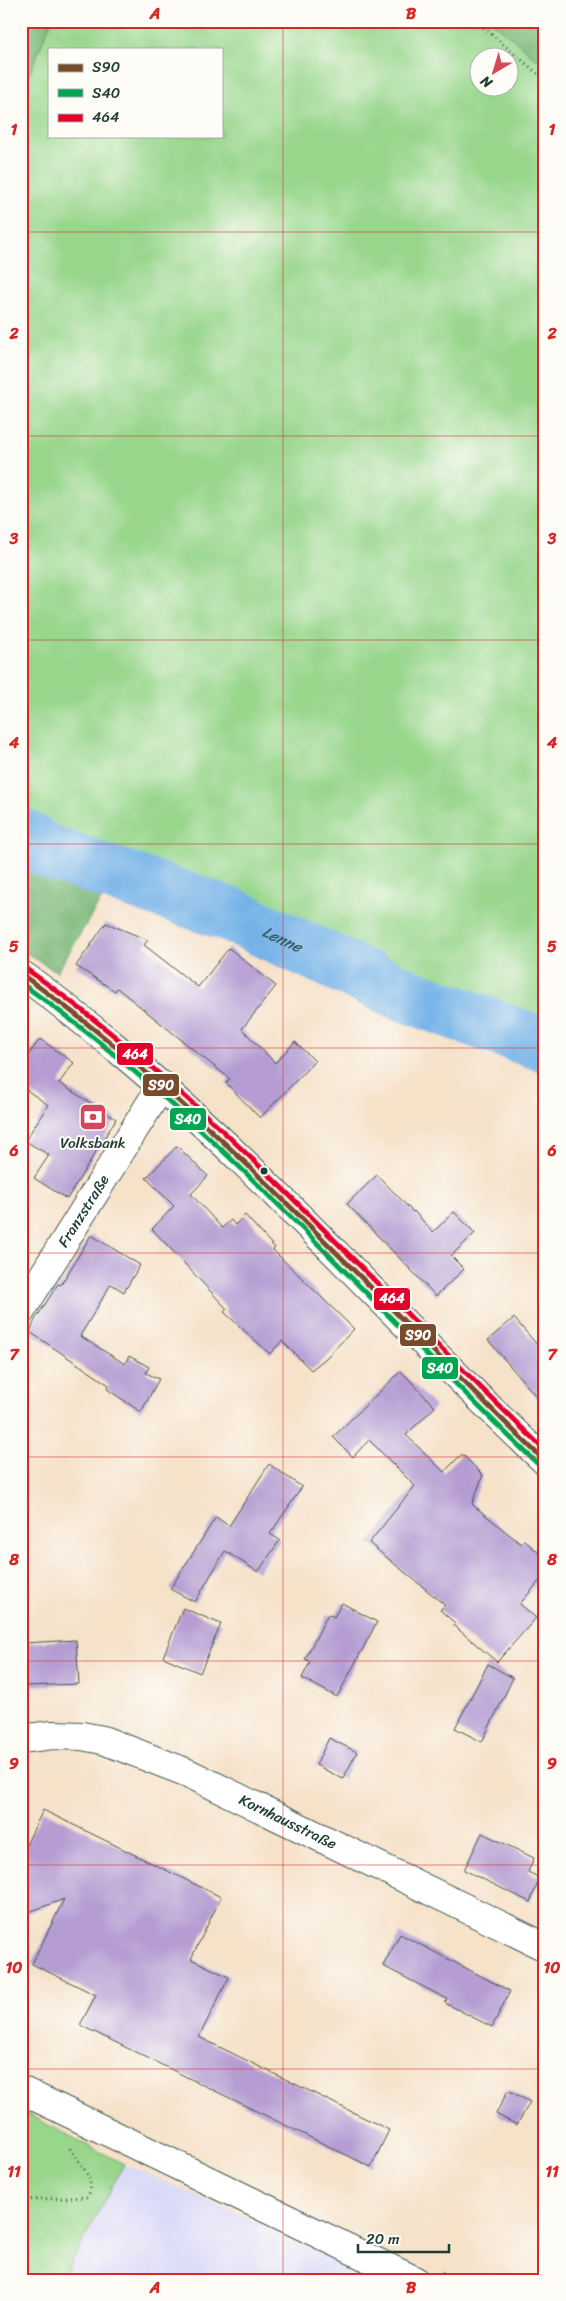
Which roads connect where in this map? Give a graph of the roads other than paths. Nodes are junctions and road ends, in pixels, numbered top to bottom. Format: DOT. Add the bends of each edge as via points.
graph roads {
  1 [pos="21,974"];
  2 [pos="162,1085"];
  3 [pos="21,1312"];
  4 [pos="545,1462"];
  5 [pos="21,1739"];
  6 [pos="545,1947"];
  7 [pos="21,2090"];
  8 [pos="414,2280"];
  1 -- 2 [label="street"];
  2 -- 3 [label="street, Franzstraße"];
  2 -- 4 [label="street" via="292,1208"];
  5 -- 6 [label="street, Kornhausstraße" via="52,1735 103,1740 188,1773"];
  7 -- 8 [label="street"];
}
